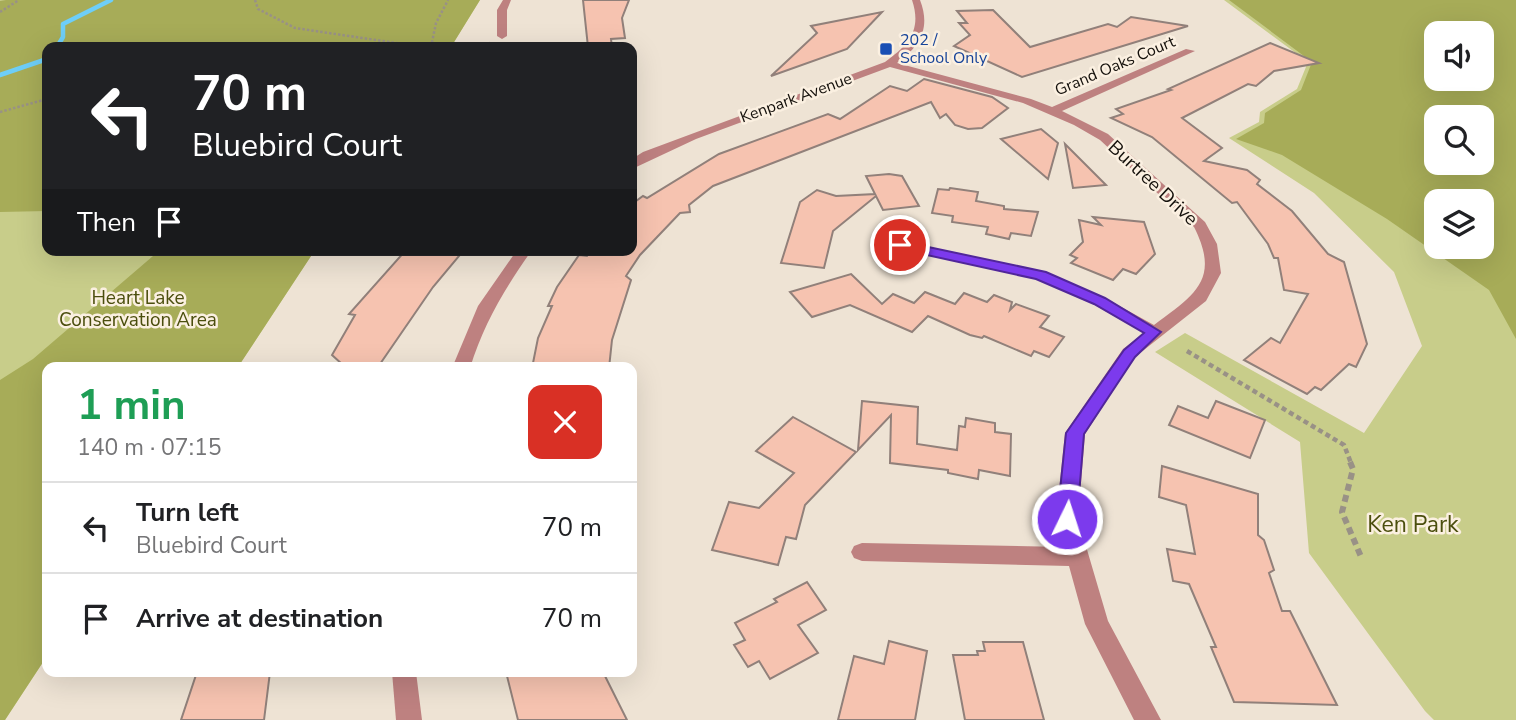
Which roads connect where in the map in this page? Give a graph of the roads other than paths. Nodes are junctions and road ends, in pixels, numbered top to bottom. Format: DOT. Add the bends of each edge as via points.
graph roads {
  1 [pos="508,0"];
  2 [pos="916,0"];
  3 [pos="502,39"];
  4 [pos="1190,51"];
  5 [pos="889,64"];
  6 [pos="1053,111"];
  7 [pos="637,150"];
  8 [pos="647,155"];
  9 [pos="637,162"];
  10 [pos="900,245"];
  11 [pos="520,256"];
  12 [pos="1154,332"];
  13 [pos="463,362"];
  14 [pos="862,552"];
  15 [pos="1078,557"];
  16 [pos="405,677"];
  17 [pos="410,720"];
  18 [pos="1148,720"];
  1 -- 3 [label="street" via="502,10"];
  2 -- 5 [label="street, Kenpark Avenue" via="922,14 920,31 908,50"];
  4 -- 6 [label="street, Grand Oaks Court"];
  5 -- 6 [label="street, Burtree Drive"];
  5 -- 8 [label="street, Kenpark Avenue"];
  6 -- 12 [label="street, Burtree Drive" via="1104,137 1200,225 1210,244 1213,273 1200,298"];
  7 -- 8 [label="street"];
  8 -- 9 [label="street, Kenpark Avenue"];
  10 -- 12 [label="street" via="1041,275"];
  11 -- 13 [label="street" via="474,327"];
  12 -- 15 [label="street, Burtree Drive" via="1129,353 1075,433 1067,519"];
  14 -- 15 [label="street"];
  15 -- 18 [label="street, Burtree Drive" via="1097,624"];
  16 -- 17 [label="street"];
}
